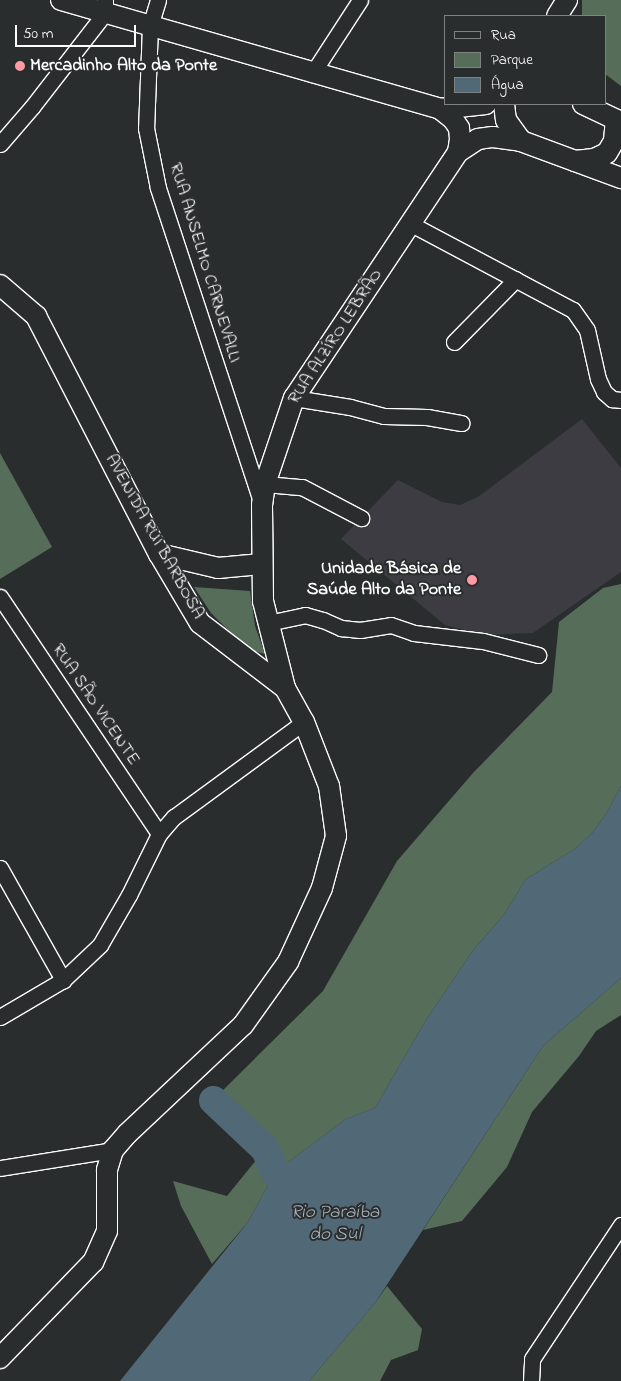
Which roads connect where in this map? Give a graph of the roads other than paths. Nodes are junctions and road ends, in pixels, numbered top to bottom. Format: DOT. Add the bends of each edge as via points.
graph roads {
  1 [pos="61,0"];
  2 [pos="158,0"];
  3 [pos="360,0"];
  4 [pos="569,0"];
  5 [pos="105,6"];
  6 [pos="558,15"];
  7 [pos="566,15"];
  8 [pos="150,26"];
  9 [pos="312,74"];
  10 [pos="477,105"];
  11 [pos="504,105"];
  12 [pos="585,105"];
  13 [pos="440,109"];
  14 [pos="609,115"];
  15 [pos="521,141"];
  16 [pos="0,144"];
  17 [pos="458,152"];
  18 [pos="575,161"];
  19 [pos="621,178"];
  20 [pos="410,224"];
  21 [pos="516,279"];
  22 [pos="0,285"];
  23 [pos="454,342"];
  24 [pos="294,398"];
  25 [pos="621,400"];
  26 [pos="461,423"];
  27 [pos="265,484"];
  28 [pos="262,505"];
  29 [pos="361,518"];
  30 [pos="159,554"];
  31 [pos="262,564"];
  32 [pos="0,597"];
  33 [pos="268,623"];
  34 [pos="538,655"];
  35 [pos="285,688"];
  36 [pos="304,722"];
  37 [pos="160,834"];
  38 [pos="0,868"];
  39 [pos="63,980"];
  40 [pos="0,1016"];
  41 [pos="114,1150"];
  42 [pos="0,1168"];
  43 [pos="621,1225"];
  44 [pos="0,1358"];
  45 [pos="531,1381"];
  1 -- 5 [label="main road"];
  2 -- 8 [label="street, RUA ANSELMO CARNEVALLI"];
  3 -- 9 [label="street"];
  4 -- 6 [label="main road"];
  4 -- 7 [label="main road"];
  5 -- 8 [label="main road"];
  5 -- 16 [label="street" via="32,107"];
  8 -- 9 [label="main road"];
  8 -- 28 [label="street, RUA ANSELMO CARNEVALLI" via="146,128 158,188"];
  9 -- 13 [label="main road"];
  10 -- 13 [label="main road"];
  11 -- 15 [label="main road" via="506,120"];
  12 -- 14 [label="main road"];
  13 -- 17 [label="main road" via="453,119 458,128"];
  14 -- 18 [label="main road" via="614,141 607,154"];
  15 -- 17 [label="main road" via="493,137 478,139"];
  15 -- 18 [label="main road"];
  17 -- 20 [label="main road, RUA ALZÍRO LEBRÃO"];
  18 -- 19 [label="main road"];
  20 -- 21 [label="street"];
  20 -- 24 [label="main road, RUA ALZÍRO LEBRÃO"];
  21 -- 23 [label="street"];
  21 -- 25 [label="street" via="573,310 587,330 604,392 612,399"];
  22 -- 30 [label="main road, AVENIDA RUI BARBOSA" via="36,316"];
  24 -- 26 [label="street" via="384,416 427,417"];
  24 -- 27 [label="main road, RUA ALZÍRO LEBRÃO"];
  27 -- 28 [label="main road, RUA ALZÍRO LEBRÃO"];
  27 -- 29 [label="street" via="302,487"];
  28 -- 31 [label="main road, RUA ALZÍRO LEBRÃO"];
  30 -- 31 [label="main road" via="218,568"];
  30 -- 35 [label="main road, AVENIDA RUI BARBOSA" via="200,623"];
  31 -- 33 [label="main road, RUA ALZÍRO LEBRÃO" via="263,601"];
  32 -- 37 [label="street, RUA SÃO VICENTE"];
  33 -- 34 [label="street" via="304,615 341,628 360,630 391,625 414,633 483,641"];
  33 -- 35 [label="main road, RUA ALZÍRO LEBRÃO"];
  35 -- 36 [label="main road, AVENIDA RUI BARBOSA"];
  36 -- 37 [label="street" via="174,817"];
  36 -- 41 [label="main road, AVENIDA RUI BARBOSA" via="329,786 336,836 322,888 288,962 243,1025"];
  37 -- 39 [label="street" via="100,945"];
  38 -- 39 [label="street"];
  39 -- 40 [label="street"];
  41 -- 42 [label="street"];
  41 -- 44 [label="main road, AVENIDA RUI BARBOSA" via="107,1170 107,1231 93,1262"];
  43 -- 45 [label="street" via="532,1359"];
}
